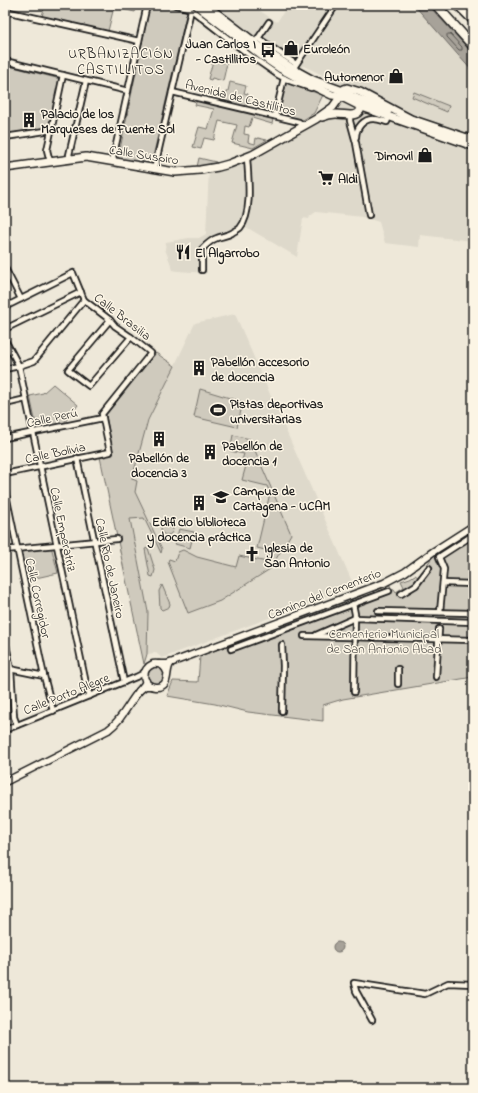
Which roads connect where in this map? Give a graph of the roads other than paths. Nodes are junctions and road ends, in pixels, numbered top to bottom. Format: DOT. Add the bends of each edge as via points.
graph roads {
  1 [pos="147,5"];
  2 [pos="176,5"];
  3 [pos="206,5"];
  4 [pos="436,5"];
  5 [pos="440,5"];
  6 [pos="458,5"];
  7 [pos="465,5"];
  8 [pos="190,7"];
  9 [pos="334,8"];
  10 [pos="5,11"];
  11 [pos="473,13"];
  12 [pos="473,20"];
  13 [pos="269,22"];
  14 [pos="473,38"];
  15 [pos="256,40"];
  16 [pos="139,41"];
  17 [pos="473,46"];
  18 [pos="5,61"];
  19 [pos="294,66"];
  20 [pos="63,75"];
  21 [pos="284,78"];
  22 [pos="86,81"];
  23 [pos="351,89"];
  24 [pos="322,90"];
  25 [pos="128,91"];
  26 [pos="172,92"];
  27 [pos="341,95"];
  28 [pos="363,104"];
  29 [pos="347,115"];
  30 [pos="275,116"];
  31 [pos="389,117"];
  32 [pos="408,118"];
  33 [pos="316,119"];
  34 [pos="304,126"];
  35 [pos="52,130"];
  36 [pos="5,137"];
  37 [pos="473,140"];
  38 [pos="356,143"];
  39 [pos="473,146"];
  40 [pos="247,157"];
  41 [pos="72,159"];
  42 [pos="52,162"];
  43 [pos="114,162"];
  44 [pos="5,168"];
  45 [pos="156,169"];
  46 [pos="369,215"];
  47 [pos="5,268"];
  48 [pos="202,270"];
  49 [pos="81,292"];
  50 [pos="21,299"];
  51 [pos="84,300"];
  52 [pos="5,307"];
  53 [pos="110,320"];
  54 [pos="5,329"];
  55 [pos="131,337"];
  56 [pos="5,340"];
  57 [pos="19,366"];
  58 [pos="5,369"];
  59 [pos="26,399"];
  60 [pos="5,404"];
  61 [pos="103,418"];
  62 [pos="33,432"];
  63 [pos="5,438"];
  64 [pos="77,458"];
  65 [pos="40,466"];
  66 [pos="5,474"];
  67 [pos="5,490"];
  68 [pos="11,518"];
  69 [pos="5,519"];
  70 [pos="473,526"];
  71 [pos="473,535"];
  72 [pos="117,539"];
  73 [pos="95,542"];
  74 [pos="56,545"];
  75 [pos="17,549"];
  76 [pos="5,550"];
  77 [pos="428,568"];
  78 [pos="444,583"];
  79 [pos="473,584"];
  80 [pos="389,591"];
  81 [pos="401,594"];
  82 [pos="353,604"];
  83 [pos="378,611"];
  84 [pos="440,612"];
  85 [pos="473,612"];
  86 [pos="355,618"];
  87 [pos="473,622"];
  88 [pos="438,629"];
  89 [pos="304,636"];
  90 [pos="313,636"];
  91 [pos="355,637"];
  92 [pos="438,639"];
  93 [pos="5,640"];
  94 [pos="473,640"];
  95 [pos="282,645"];
  96 [pos="231,649"];
  97 [pos="173,662"];
  98 [pos="159,664"];
  99 [pos="5,668"];
  100 [pos="11,669"];
  101 [pos="398,669"];
  102 [pos="145,671"];
  103 [pos="167,672"];
  104 [pos="44,676"];
  105 [pos="136,677"];
  106 [pos="436,677"];
  107 [pos="145,680"];
  108 [pos="124,682"];
  109 [pos="398,684"];
  110 [pos="151,686"];
  111 [pos="139,691"];
  112 [pos="354,692"];
  113 [pos="90,696"];
  114 [pos="53,711"];
  115 [pos="282,711"];
  116 [pos="17,725"];
  117 [pos="5,730"];
  118 [pos="5,782"];
  119 [pos="473,984"];
  120 [pos="372,1020"];
  1 -- 16 [label="street"];
  2 -- 8 [label="street"];
  3 -- 15 [label="main road"];
  4 -- 17 [label="highway"];
  5 -- 14 [label="highway"];
  6 -- 12 [label="highway"];
  7 -- 11 [label="highway"];
  8 -- 21 [label="street" via="248,54"];
  8 -- 24 [label="main road" via="278,67"];
  8 -- 26 [label="street"];
  9 -- 19 [label="street"];
  10 -- 16 [label="street"];
  13 -- 15 [label="street"];
  15 -- 19 [label="main road"];
  16 -- 25 [label="street"];
  18 -- 20 [label="street"];
  19 -- 27 [label="main road"];
  20 -- 22 [label="street"];
  20 -- 35 [label="street"];
  21 -- 24 [label="street"];
  21 -- 30 [label="street"];
  22 -- 25 [label="street"];
  22 -- 41 [label="street" via="70,155"];
  23 -- 27 [label="main road" via="344,89"];
  23 -- 28 [label="main road" via="363,96"];
  23 -- 32 [label="main road"];
  24 -- 27 [label="main road" via="332,95"];
  25 -- 43 [label="street"];
  26 -- 30 [label="street, Avenida de Castillitos"];
  26 -- 45 [label="street"];
  27 -- 28 [label="main road"];
  27 -- 29 [label="main road" via="339,107 342,113"];
  27 -- 33 [label="main road" via="333,107"];
  28 -- 29 [label="main road" via="359,113"];
  28 -- 31 [label="main road"];
  28 -- 32 [label="main road"];
  29 -- 33 [label="main road" via="330,115"];
  29 -- 38 [label="street"];
  30 -- 34 [label="street, Avenida de Castillitos" via="299,122"];
  31 -- 38 [label="street" via="387,122 372,119 361,124 357,130"];
  31 -- 39 [label="main road"];
  32 -- 37 [label="main road"];
  33 -- 34 [label="main road, Calle Suspiro"];
  34 -- 40 [label="main road, Calle Suspiro"];
  35 -- 36 [label="street"];
  35 -- 42 [label="street" via="48,150"];
  38 -- 46 [label="street"];
  40 -- 45 [label="main road, Calle Suspiro" via="200,170 175,172"];
  40 -- 48 [label="street" via="249,190 244,221 239,228 208,242 202,249"];
  41 -- 42 [label="main road, Calle Suspiro"];
  41 -- 43 [label="main road, Calle Suspiro" via="86,157"];
  42 -- 44 [label="main road, Calle Suspiro"];
  43 -- 45 [label="main road, Calle Suspiro"];
  47 -- 50 [label="street"];
  49 -- 50 [label="street, Calle Brasilia" via="73,273"];
  49 -- 51 [label="street, Calle Brasilia"];
  49 -- 54 [label="street"];
  50 -- 52 [label="street"];
  51 -- 53 [label="street, Calle Brasilia"];
  51 -- 57 [label="street" via="34,361"];
  53 -- 55 [label="street, Calle Brasilia"];
  53 -- 55 [label="street" via="68,370 89,386"];
  55 -- 61 [label="street, Calle Brasilia" via="151,353 102,414"];
  56 -- 57 [label="street, Calle Emperatriz"];
  57 -- 58 [label="street"];
  57 -- 59 [label="street, Calle Emperatriz"];
  59 -- 60 [label="street"];
  59 -- 62 [label="street, Calle Emperatriz"];
  61 -- 62 [label="street, Calle Perú"];
  61 -- 64 [label="street, Calle Bolivia" via="110,452"];
  62 -- 63 [label="street, Calle Perú"];
  62 -- 65 [label="street, Calle Emperatriz"];
  64 -- 65 [label="street, Calle Bolivia"];
  64 -- 73 [label="street, Calle Río de Janeiro"];
  65 -- 66 [label="street, Calle Bolivia"];
  65 -- 74 [label="street, Calle Emperatriz"];
  67 -- 68 [label="street, Calle Corregidor"];
  68 -- 69 [label="street"];
  68 -- 75 [label="street, Calle Corregidor"];
  70 -- 97 [label="main road, Camino del Cementerio" via="384,583"];
  71 -- 78 [label="street" via="439,557 444,569"];
  72 -- 73 [label="street"];
  73 -- 74 [label="street"];
  73 -- 108 [label="street, Calle Río de Janeiro"];
  74 -- 75 [label="street"];
  74 -- 113 [label="street, Calle Emperatriz"];
  75 -- 76 [label="street"];
  75 -- 104 [label="street, Calle Corregidor"];
  77 -- 81 [label="street" via="416,585"];
  78 -- 79 [label="street"];
  78 -- 84 [label="street"];
  80 -- 82 [label="street"];
  82 -- 86 [label="street"];
  82 -- 96 [label="street"];
  83 -- 84 [label="street"];
  84 -- 85 [label="street"];
  86 -- 87 [label="street"];
  86 -- 90 [label="street"];
  86 -- 91 [label="street"];
  88 -- 92 [label="street"];
  89 -- 90 [label="street"];
  90 -- 91 [label="street"];
  91 -- 92 [label="street"];
  91 -- 112 [label="street"];
  92 -- 94 [label="street"];
  92 -- 106 [label="street"];
  93 -- 100 [label="street"];
  95 -- 115 [label="street"];
  97 -- 98 [label="main road, Camino del Cementerio"];
  97 -- 103 [label="main road" via="168,666"];
  98 -- 102 [label="main road" via="150,665"];
  98 -- 103 [label="main road" via="164,666"];
  99 -- 100 [label="street"];
  100 -- 104 [label="street"];
  100 -- 116 [label="street" via="14,717"];
  101 -- 109 [label="street"];
  102 -- 105 [label="street, Calle Porto Alegre"];
  102 -- 107 [label="main road"];
  103 -- 110 [label="main road" via="164,684"];
  104 -- 114 [label="street, Calle Corregidor"];
  105 -- 107 [label="street" via="140,676"];
  105 -- 108 [label="street, Calle Porto Alegre"];
  107 -- 110 [label="main road"];
  107 -- 111 [label="main road"];
  108 -- 113 [label="street, Calle Porto Alegre"];
  110 -- 111 [label="main road"];
  111 -- 118 [label="main road" via="118,721 108,730"];
  113 -- 114 [label="street, Calle Porto Alegre"];
  114 -- 116 [label="street, Calle Porto Alegre"];
  116 -- 117 [label="street, Calle Porto Alegre"];
  119 -- 120 [label="street" via="448,983 425,994 354,982 356,991"];
}
